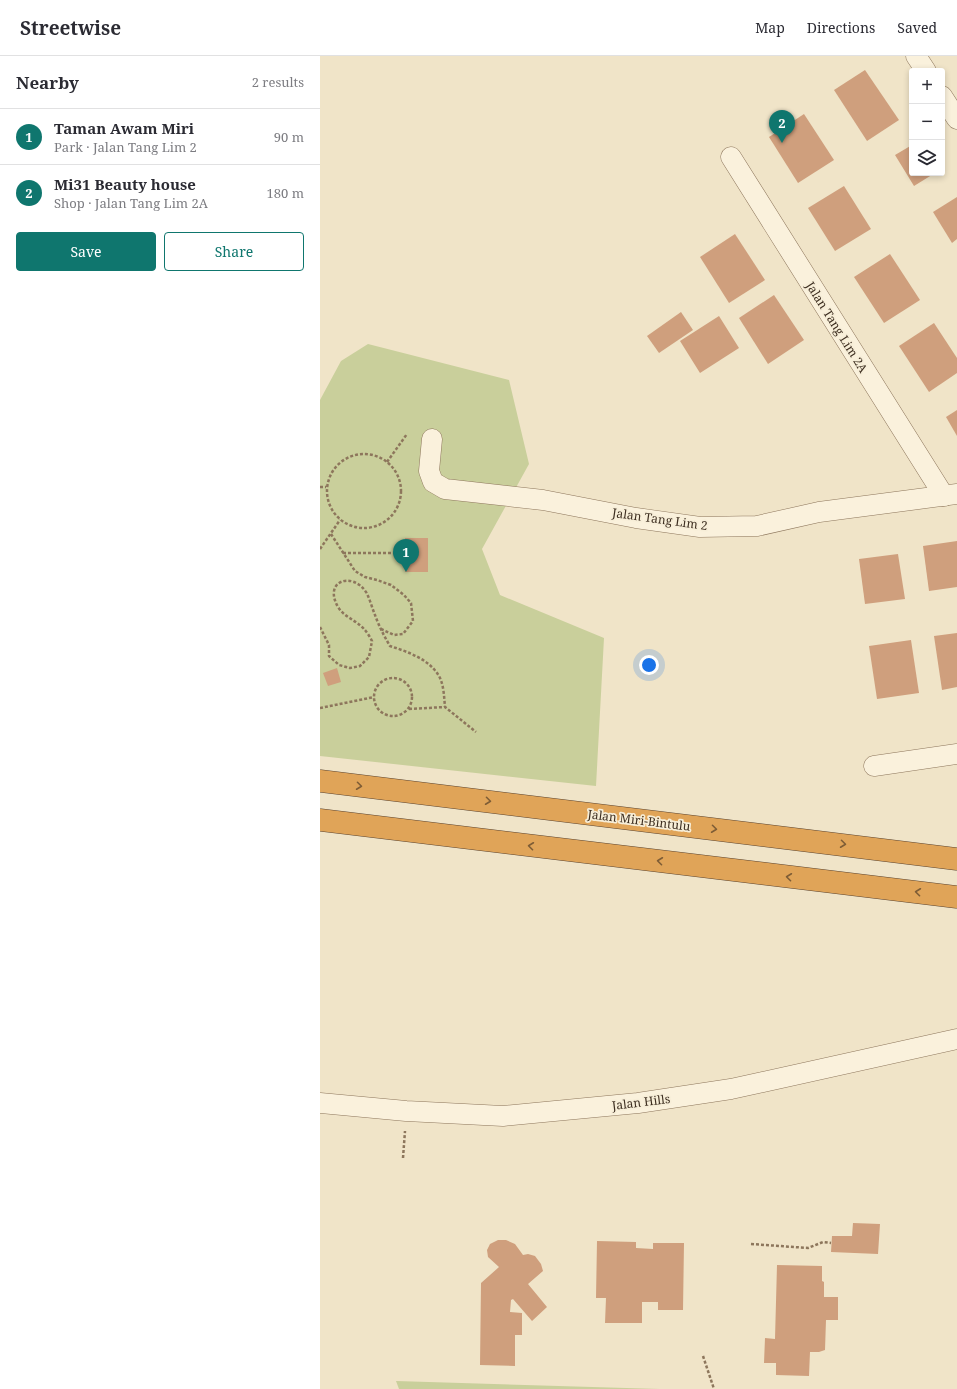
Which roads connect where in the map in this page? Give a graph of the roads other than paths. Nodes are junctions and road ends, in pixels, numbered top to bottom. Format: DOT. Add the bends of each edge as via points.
graph roads {
  1 [pos="916,56"];
  2 [pos="924,68"];
  3 [pos="945,101"];
  4 [pos="957,119"];
  5 [pos="731,157"];
  6 [pos="432,439"];
  7 [pos="950,495"];
  8 [pos="957,754"];
  9 [pos="874,766"];
  10 [pos="320,781"];
  11 [pos="320,820"];
  12 [pos="957,859"];
  13 [pos="957,897"];
  14 [pos="957,1039"];
  15 [pos="320,1103"];
  1 -- 2 [label="street"];
  3 -- 4 [label="street"];
  5 -- 7 [label="street, Jalan Tang Lim 2A"];
  6 -- 7 [label="street, Jalan Tang Lim 2" via="429,471 433,482 445,489 543,500 700,527 757,526 819,512"];
  8 -- 9 [label="street"];
  10 -- 12 [label="highway, Jalan Miri-Bintulu, one-way"];
  13 -- 11 [label="highway, one-way"];
  14 -- 15 [label="street, Jalan Hills" via="731,1089 638,1103 503,1116"];
}
